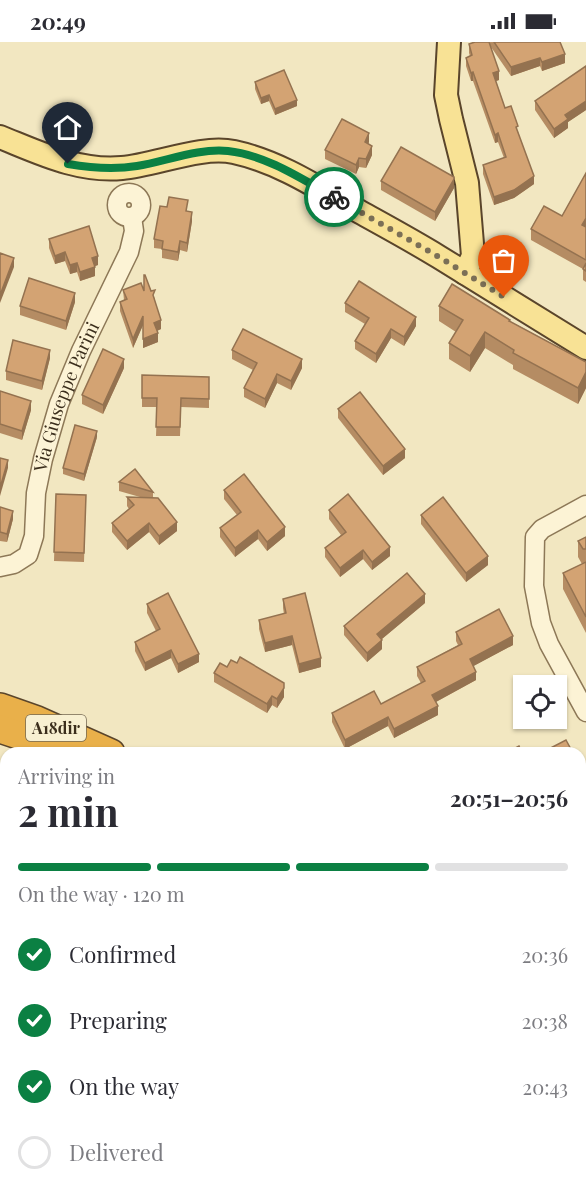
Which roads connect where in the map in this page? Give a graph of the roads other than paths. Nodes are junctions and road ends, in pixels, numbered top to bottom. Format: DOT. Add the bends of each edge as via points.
graph roads {
  1 [pos="449,42"];
  2 [pos="0,137"];
  3 [pos="132,217"];
  4 [pos="465,273"];
  5 [pos="586,348"];
  6 [pos="586,505"];
  7 [pos="0,567"];
  8 [pos="0,707"];
  9 [pos="586,712"];
  10 [pos="0,729"];
  11 [pos="49,747"];
  12 [pos="98,747"];
  1 -- 4 [label="main road" via="446,95 467,183 473,256"];
  2 -- 4 [label="main road" via="68,164 89,168 138,166 214,151 254,157 303,180"];
  3 -- 7 [label="street, Via Giuseppe Parini" via="135,231 129,252 59,404 36,493 34,536 28,555"];
  4 -- 5 [label="main road"];
  6 -- 9 [label="street" via="542,529 535,537 534,586 545,634"];
  8 -- 12 [label="highway, A18dir"];
  10 -- 11 [label="highway, A18dir"];
}
